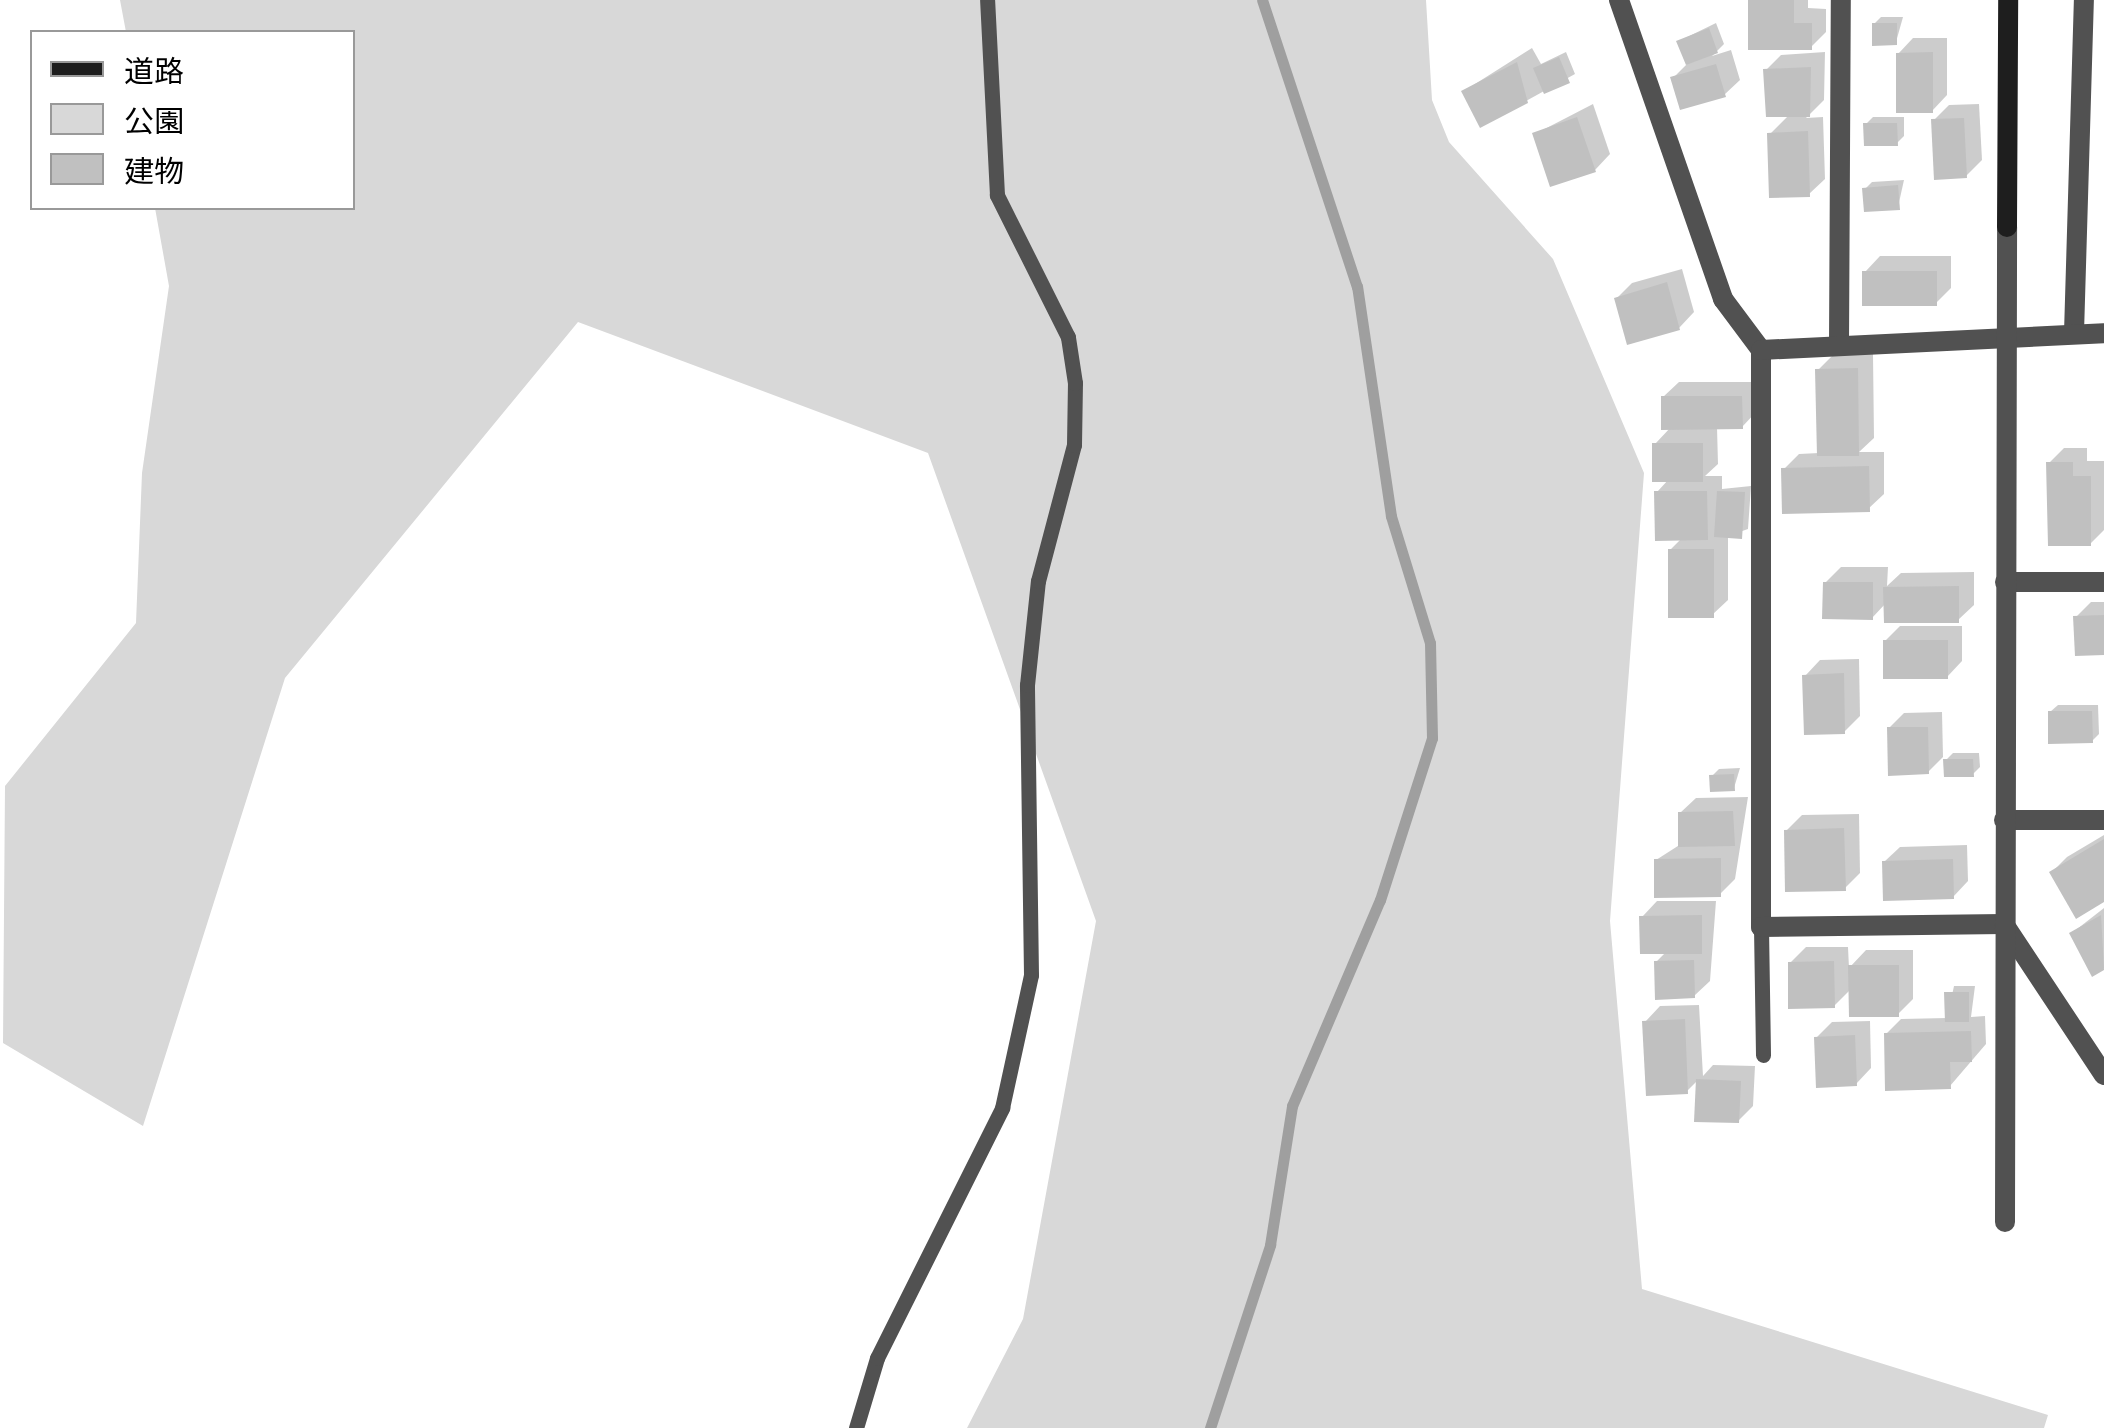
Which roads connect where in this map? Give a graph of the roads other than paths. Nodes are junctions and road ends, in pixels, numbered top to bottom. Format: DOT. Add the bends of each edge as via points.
graph roads {
  1 [pos="986,0"];
  2 [pos="1619,0"];
  3 [pos="1841,0"];
  4 [pos="2008,0"];
  5 [pos="2084,0"];
  6 [pos="2006,332"];
  7 [pos="2074,333"];
  8 [pos="2104,333"];
  9 [pos="1839,344"];
  10 [pos="1761,350"];
  11 [pos="2005,582"];
  12 [pos="2104,582"];
  13 [pos="2004,820"];
  14 [pos="2104,820"];
  15 [pos="2004,924"];
  16 [pos="1761,927"];
  17 [pos="1763,1055"];
  18 [pos="2104,1075"];
  19 [pos="2004,1222"];
  20 [pos="856,1428"];
  1 -- 20 [label="lane" via="997,196 1068,336 1075,384 1074,446 1038,582 1027,685 1031,975 1002,1108 877,1358"];
  2 -- 10 [label="street" via="1723,299"];
  3 -- 9 [label="street"];
  4 -- 6 [label="street"];
  5 -- 7 [label="street"];
  6 -- 7 [label="street"];
  6 -- 9 [label="street"];
  6 -- 11 [label="street"];
  7 -- 8 [label="street"];
  9 -- 10 [label="street"];
  10 -- 16 [label="street"];
  11 -- 12 [label="street"];
  11 -- 13 [label="street"];
  13 -- 14 [label="street"];
  13 -- 15 [label="street"];
  15 -- 16 [label="street"];
  15 -- 18 [label="street"];
  15 -- 19 [label="street"];
  16 -- 17 [label="lane"];
}
